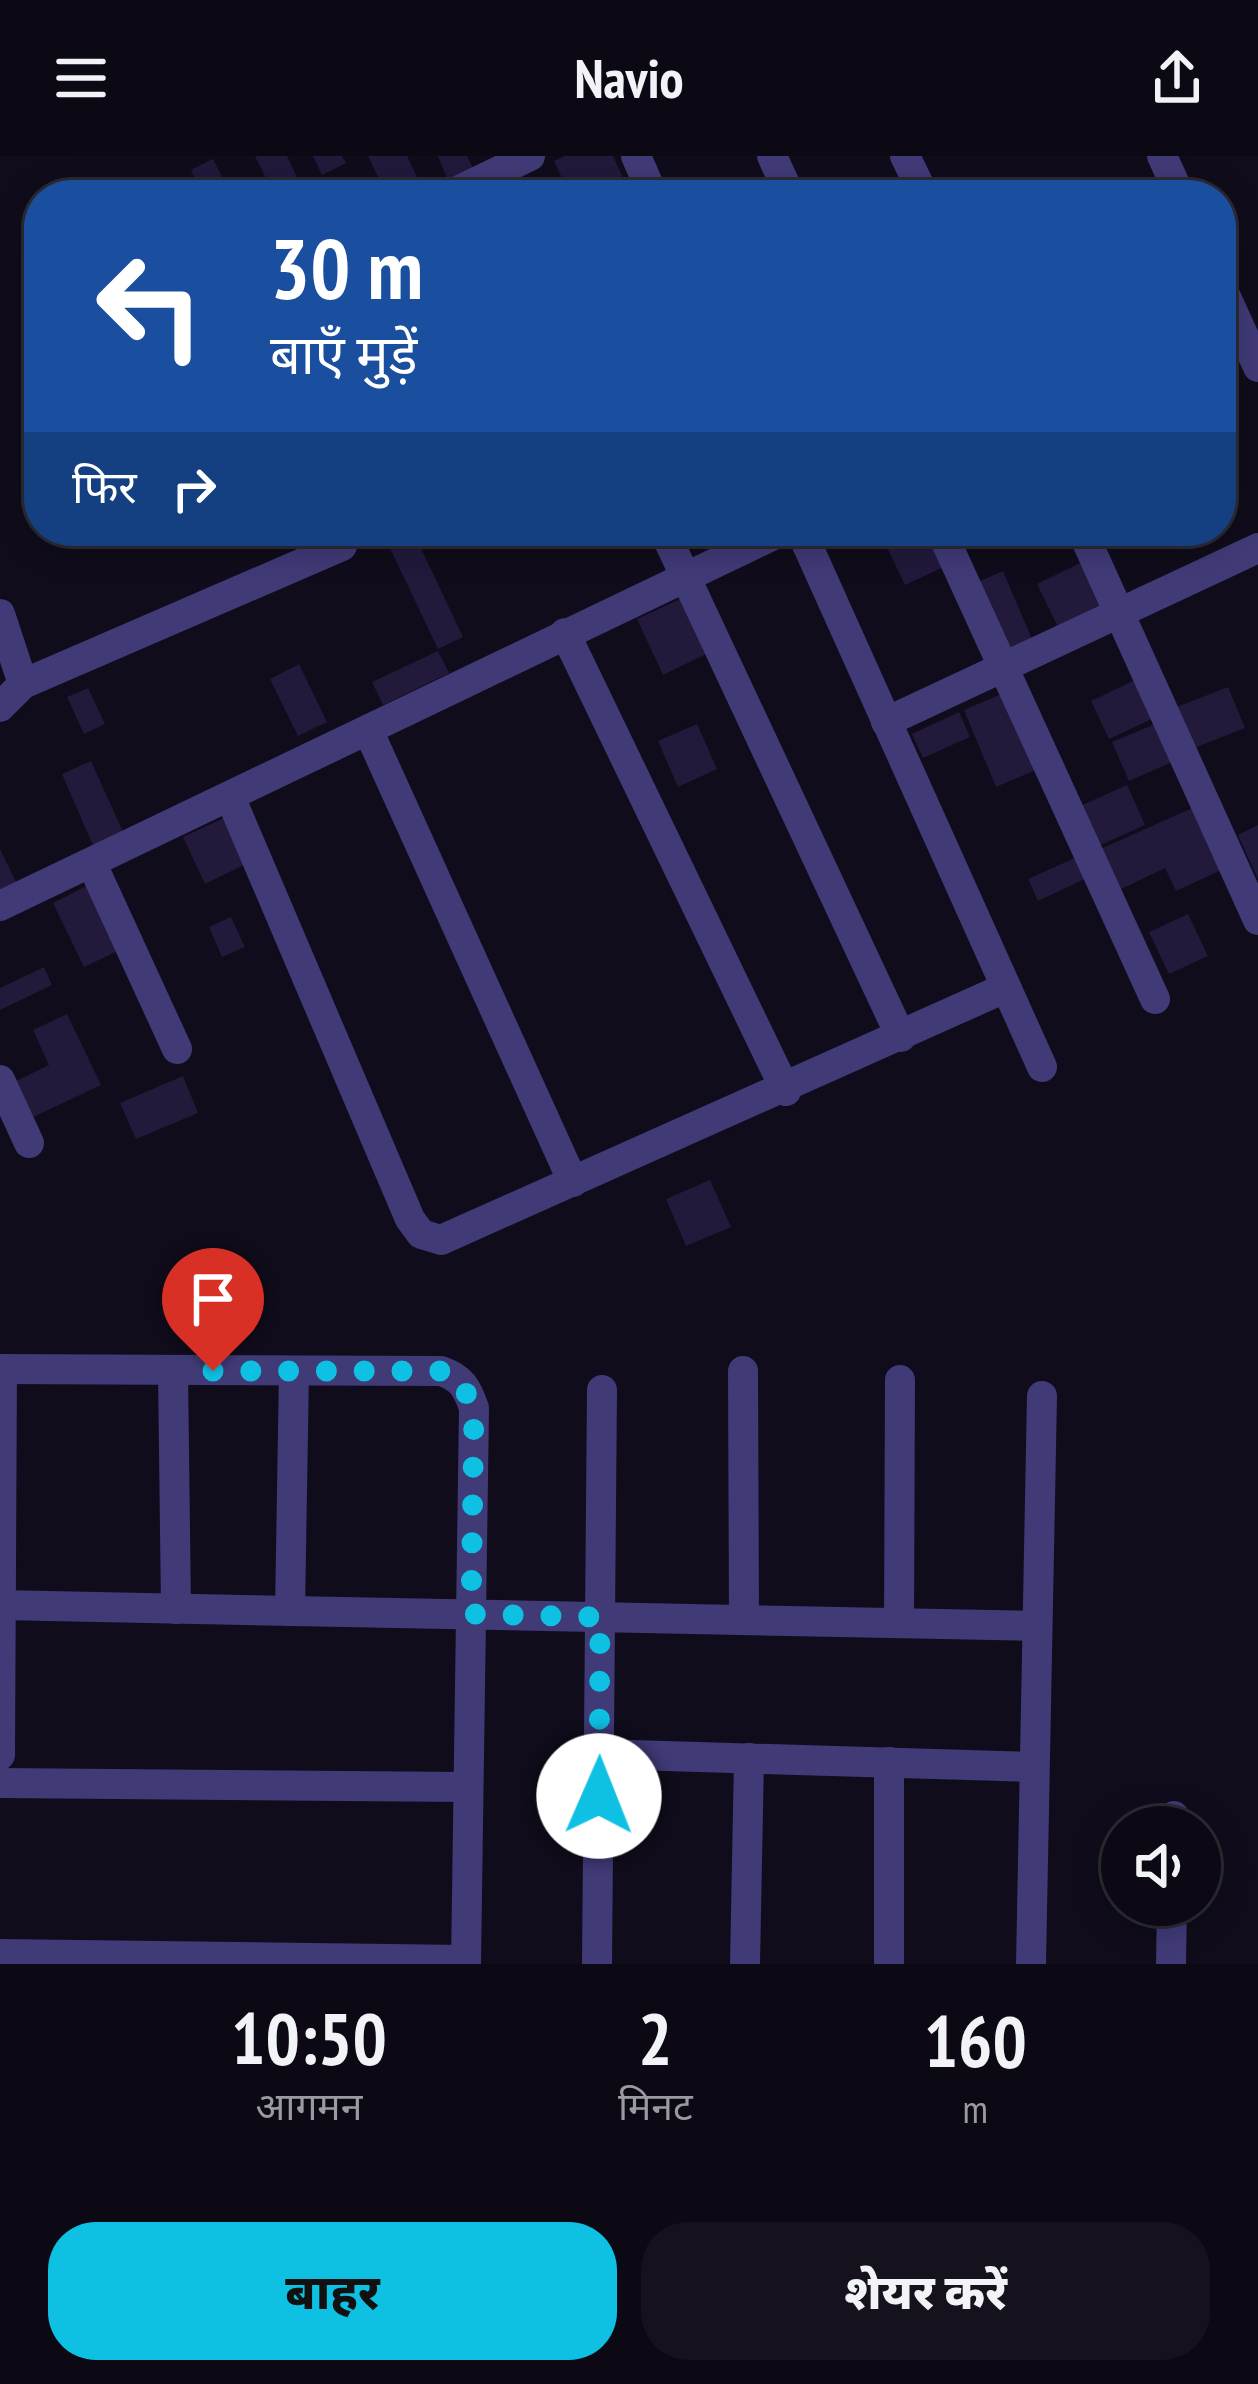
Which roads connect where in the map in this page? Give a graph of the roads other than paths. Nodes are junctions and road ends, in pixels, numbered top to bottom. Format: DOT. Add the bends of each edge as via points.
graph roads {
  1 [pos="530,156"];
  2 [pos="504,180"];
  3 [pos="1236,319"];
  4 [pos="1258,367"];
  5 [pos="342,546"];
  6 [pos="671,546"];
  7 [pos="751,546"];
  8 [pos="808,546"];
  9 [pos="948,546"];
  10 [pos="1089,546"];
  11 [pos="1258,548"];
  12 [pos="686,577"];
  13 [pos="0,614"];
  14 [pos="1121,615"];
  15 [pos="565,633"];
  16 [pos="1003,669"];
  17 [pos="23,684"];
  18 [pos="0,707"];
  19 [pos="886,722"];
  20 [pos="368,730"];
  21 [pos="231,799"];
  22 [pos="92,864"];
  23 [pos="0,906"];
  24 [pos="1258,920"];
  25 [pos="1005,988"];
  26 [pos="1155,999"];
  27 [pos="901,1037"];
  28 [pos="177,1048"];
  29 [pos="1042,1067"];
  30 [pos="0,1079"];
  31 [pos="786,1091"];
  32 [pos="28,1143"];
  33 [pos="574,1182"];
  34 [pos="1,1369"];
  35 [pos="294,1371"];
  36 [pos="743,1371"];
  37 [pos="172,1372"];
  38 [pos="900,1380"];
  39 [pos="602,1390"];
  40 [pos="1042,1396"];
  41 [pos="0,1605"];
  42 [pos="176,1609"];
  43 [pos="290,1611"];
  44 [pos="471,1614"];
  45 [pos="600,1617"];
  46 [pos="744,1620"];
  47 [pos="899,1623"];
  48 [pos="1037,1626"];
  49 [pos="599,1754"];
  50 [pos="0,1755"];
  51 [pos="749,1758"];
  52 [pos="890,1762"];
  53 [pos="1034,1767"];
  54 [pos="0,1783"];
  55 [pos="468,1787"];
  56 [pos="1172,1926"];
  57 [pos="0,1954"];
  58 [pos="168,1961"];
  59 [pos="466,1962"];
  60 [pos="278,1963"];
  61 [pos="597,1964"];
  62 [pos="745,1964"];
  63 [pos="889,1964"];
  64 [pos="1031,1964"];
  65 [pos="1171,1964"];
  1 -- 2 [label="street"];
  3 -- 4 [label="street"];
  5 -- 17 [label="street"];
  6 -- 12 [label="street"];
  7 -- 12 [label="street"];
  8 -- 19 [label="street"];
  9 -- 16 [label="street"];
  10 -- 14 [label="street"];
  11 -- 14 [label="street"];
  12 -- 15 [label="street"];
  12 -- 27 [label="street"];
  13 -- 17 [label="street"];
  14 -- 16 [label="street"];
  14 -- 24 [label="street"];
  15 -- 20 [label="street"];
  15 -- 31 [label="street"];
  16 -- 19 [label="street"];
  16 -- 26 [label="street"];
  17 -- 18 [label="street"];
  19 -- 25 [label="street"];
  20 -- 21 [label="street"];
  20 -- 33 [label="street"];
  21 -- 22 [label="street"];
  21 -- 33 [label="street" via="421,1234 460,1235"];
  22 -- 23 [label="street"];
  22 -- 28 [label="street"];
  25 -- 27 [label="street"];
  25 -- 29 [label="street"];
  27 -- 31 [label="street"];
  30 -- 32 [label="street"];
  31 -- 33 [label="street"];
  34 -- 37 [label="street"];
  34 -- 41 [label="street"];
  35 -- 37 [label="street"];
  35 -- 43 [label="street"];
  35 -- 44 [label="street" via="441,1371 467,1388 474,1408"];
  36 -- 46 [label="street"];
  37 -- 42 [label="street"];
  38 -- 47 [label="street"];
  39 -- 45 [label="street"];
  40 -- 48 [label="street"];
  41 -- 42 [label="street"];
  41 -- 50 [label="street"];
  42 -- 43 [label="street"];
  43 -- 44 [label="street"];
  44 -- 45 [label="street"];
  44 -- 55 [label="street"];
  45 -- 46 [label="street"];
  45 -- 49 [label="street"];
  46 -- 47 [label="street"];
  47 -- 48 [label="street"];
  48 -- 53 [label="street"];
  49 -- 51 [label="street"];
  49 -- 61 [label="street"];
  51 -- 52 [label="street"];
  51 -- 62 [label="street"];
  52 -- 53 [label="street"];
  52 -- 63 [label="street"];
  53 -- 64 [label="street"];
  54 -- 55 [label="street"];
  55 -- 59 [label="street"];
  56 -- 65 [label="street"];
  57 -- 58 [label="street"];
  58 -- 60 [label="street"];
  59 -- 60 [label="street"];
}
